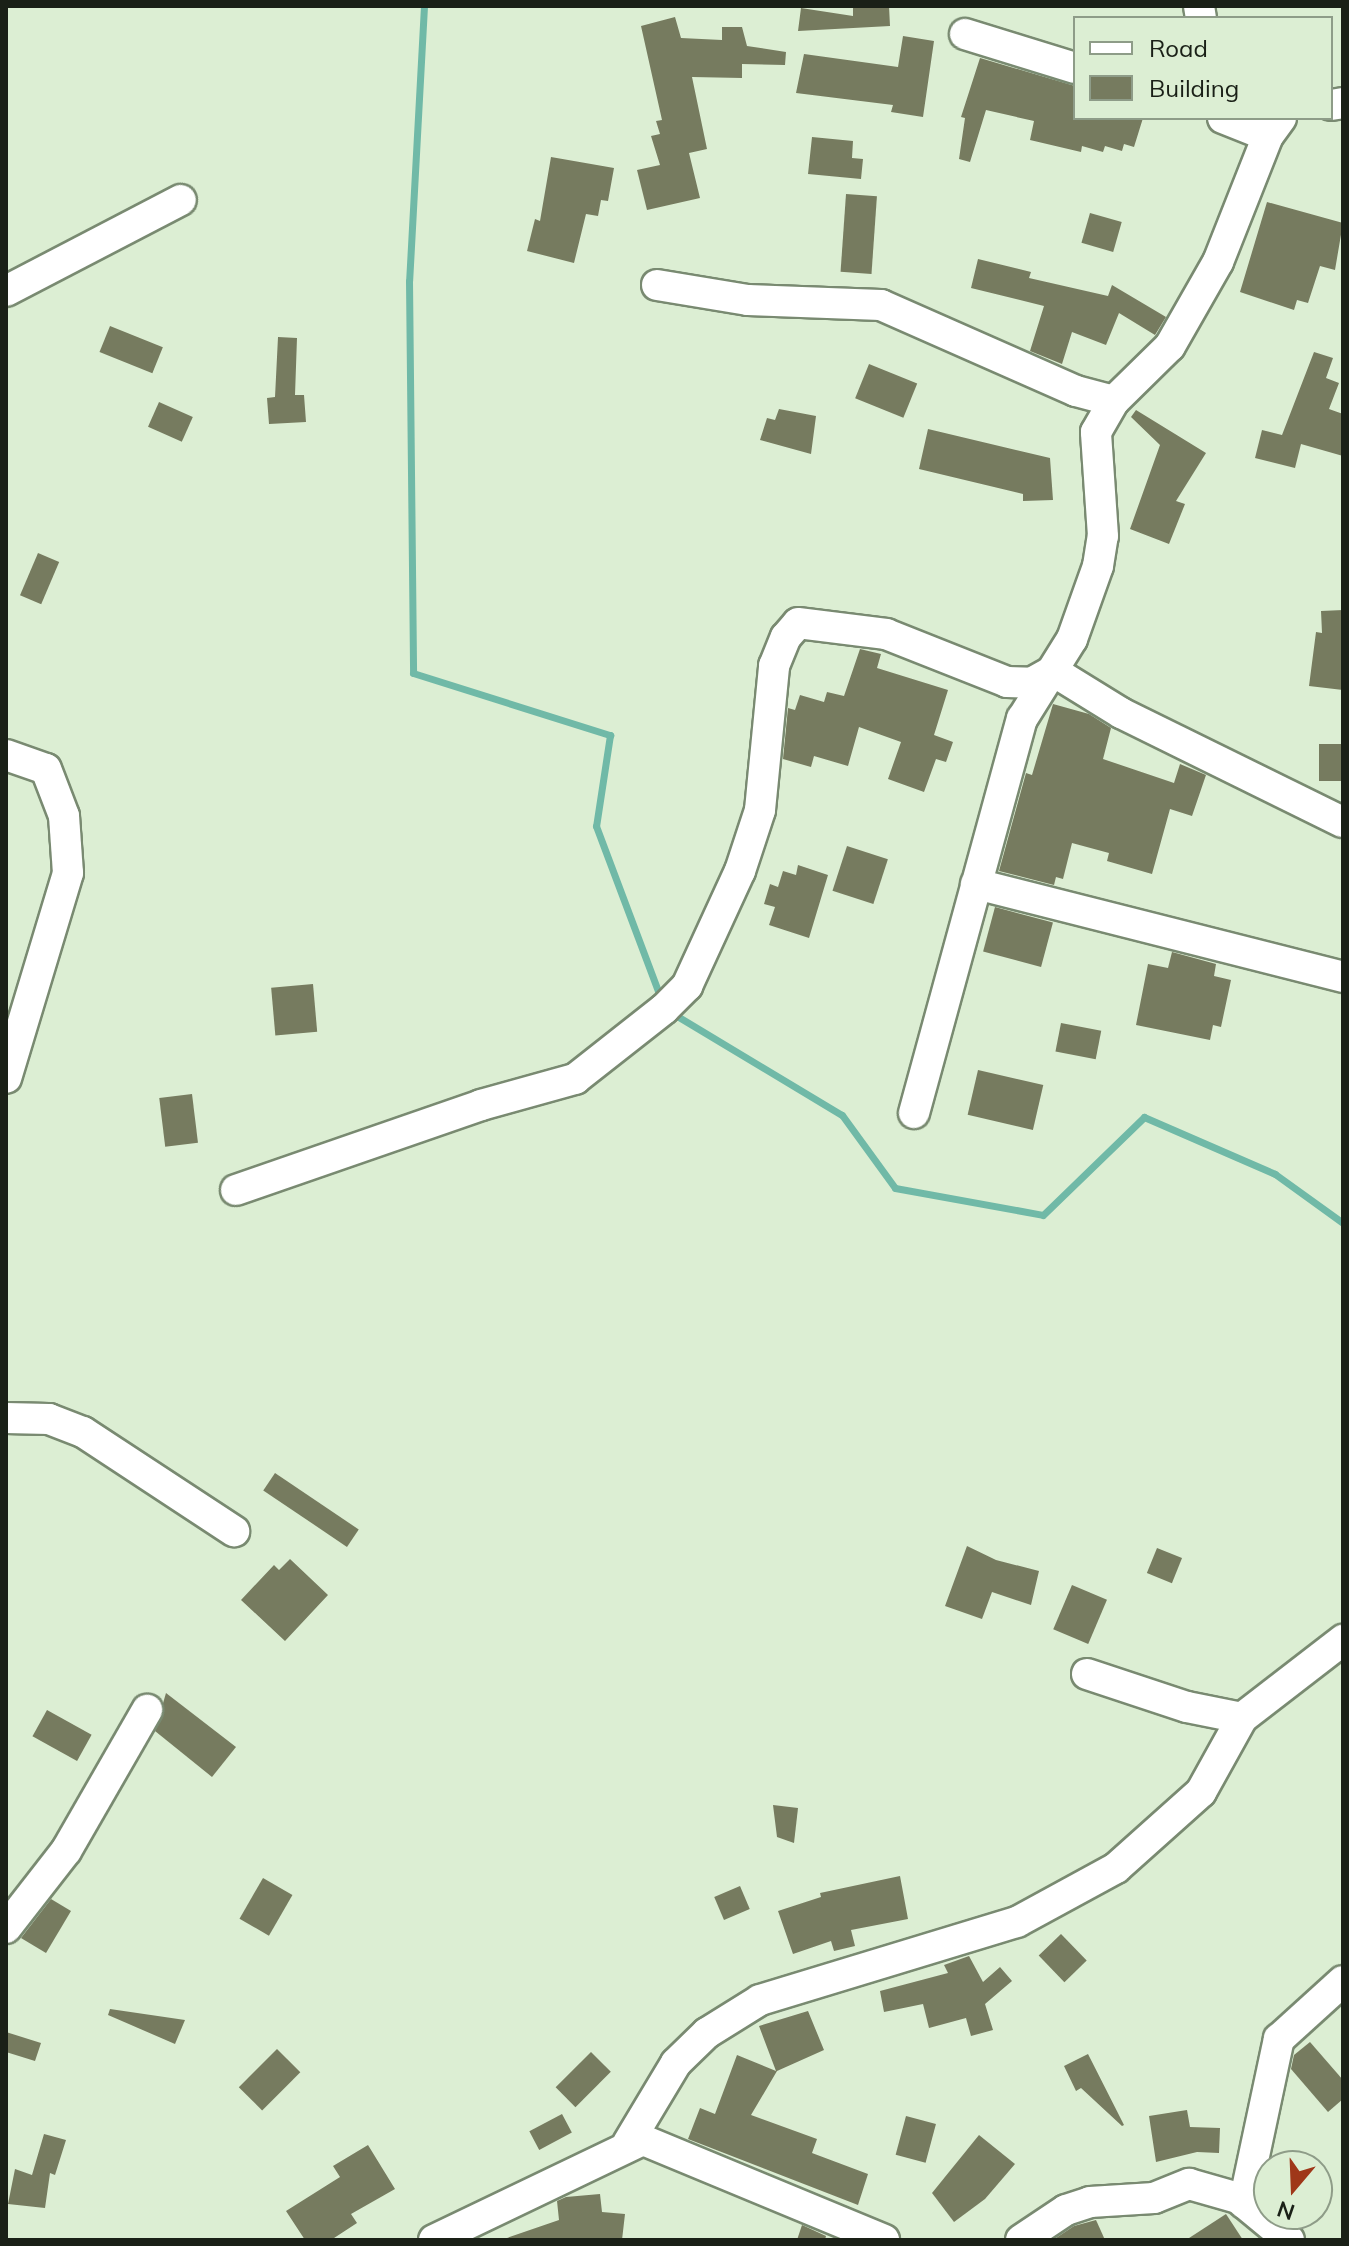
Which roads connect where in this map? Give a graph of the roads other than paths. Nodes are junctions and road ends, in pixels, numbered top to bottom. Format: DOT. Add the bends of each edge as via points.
graph roads {
  1 [pos="965,34"];
  2 [pos="1073,67"];
  3 [pos="1234,120"];
  4 [pos="1274,127"];
  5 [pos="181,200"];
  6 [pos="657,285"];
  7 [pos="6,291"];
  8 [pos="1114,401"];
  9 [pos="1053,671"];
  10 [pos="6,755"];
  11 [pos="1343,822"];
  12 [pos="976,884"];
  13 [pos="1343,977"];
  14 [pos="6,1078"];
  15 [pos="914,1113"];
  16 [pos="236,1190"];
  17 [pos="6,1418"];
  18 [pos="234,1531"];
  19 [pos="1343,1640"];
  20 [pos="1087,1674"];
  21 [pos="147,1710"];
  22 [pos="1242,1718"];
  23 [pos="6,1928"];
  24 [pos="1343,1981"];
  25 [pos="628,2143"];
  26 [pos="1244,2203"];
  27 [pos="434,2240"];
  28 [pos="884,2240"];
  29 [pos="1021,2240"];
  30 [pos="1289,2240"];
  1 -- 2 [label="street"];
  3 -- 4 [label="street"];
  4 -- 8 [label="street" via="1218,262 1170,346"];
  5 -- 7 [label="street"];
  6 -- 8 [label="street" via="748,300 881,305 1076,391"];
  8 -- 9 [label="street" via="1096,432 1103,536 1098,566 1072,639"];
  9 -- 11 [label="street" via="1121,713"];
  9 -- 12 [label="street" via="1022,719"];
  9 -- 16 [label="street" via="1031,683 1007,682 886,634 798,623 774,666 760,810 740,871 687,986 640,1031 575,1079 481,1105"];
  10 -- 14 [label="street" via="46,769 64,816 68,873"];
  12 -- 13 [label="street" via="1272,964"];
  12 -- 15 [label="street"];
  17 -- 18 [label="street" via="49,1419 83,1432"];
  19 -- 22 [label="street"];
  20 -- 22 [label="street" via="1187,1707"];
  21 -- 23 [label="street" via="66,1851"];
  22 -- 25 [label="street" via="1201,1792 1116,1868 1017,1922 760,2000 707,2033 676,2063"];
  24 -- 26 [label="street" via="1279,2039"];
  25 -- 27 [label="street"];
  25 -- 28 [label="street" via="661,2143"];
  26 -- 29 [label="street" via="1189,2184 1154,2198 1090,2202 1066,2210"];
  26 -- 30 [label="street"];
}
